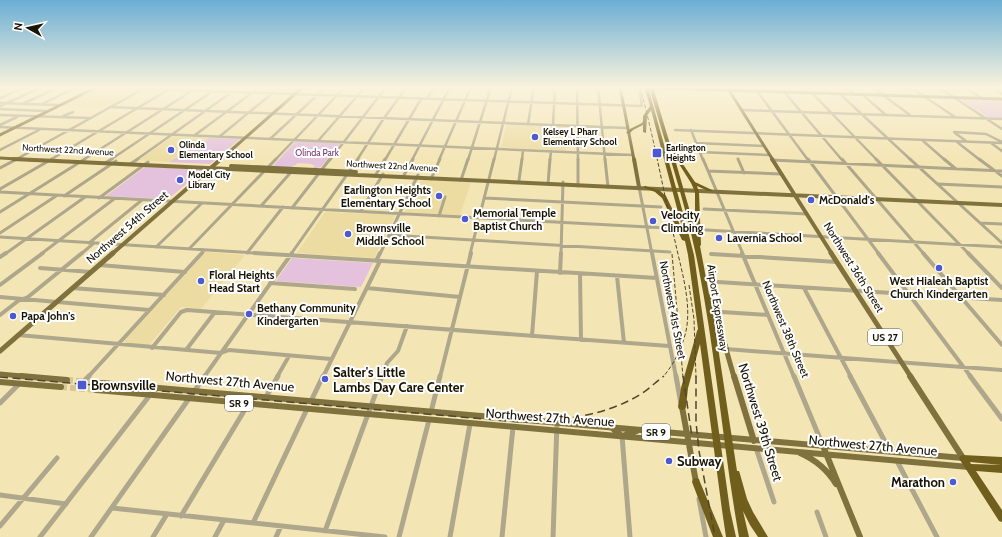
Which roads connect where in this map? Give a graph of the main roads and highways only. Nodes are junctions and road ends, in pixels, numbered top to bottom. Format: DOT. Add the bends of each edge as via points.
graph roads {
  1 [pos="43,112"];
  2 [pos="44,112"];
  3 [pos="274,112"];
  4 [pos="624,112"];
  5 [pos="647,112"];
  6 [pos="653,112"];
  7 [pos="658,112"];
  8 [pos="743,112"];
  9 [pos="36,116"];
  10 [pos="645,121"];
  11 [pos="627,130"];
  12 [pos="645,132"];
  13 [pos="0,134"];
  14 [pos="666,138"];
  15 [pos="0,156"];
  16 [pos="82,160"];
  17 [pos="211,167"];
  18 [pos="489,180"];
  19 [pos="548,183"];
  20 [pos="693,183"];
  21 [pos="639,187"];
  22 [pos="645,188"];
  23 [pos="660,188"];
  24 [pos="695,190"];
  25 [pos="710,190"];
  26 [pos="794,194"];
  27 [pos="664,196"];
  28 [pos="1002,205"];
  29 [pos="697,249"];
  30 [pos="692,255"];
  31 [pos="705,285"];
  32 [pos="701,324"];
  33 [pos="726,349"];
  34 [pos="0,351"];
  35 [pos="0,374"];
  36 [pos="67,380"];
  37 [pos="0,382"];
  38 [pos="102,384"];
  39 [pos="129,386"];
  40 [pos="61,387"];
  41 [pos="96,390"];
  42 [pos="118,392"];
  43 [pos="682,407"];
  44 [pos="480,416"];
  45 [pos="470,424"];
  46 [pos="611,427"];
  47 [pos="638,430"];
  48 [pos="622,436"];
  49 [pos="688,438"];
  50 [pos="755,444"];
  51 [pos="823,446"];
  52 [pos="797,452"];
  53 [pos="891,452"];
  54 [pos="826,454"];
  55 [pos="730,456"];
  56 [pos="963,458"];
  57 [pos="878,459"];
  58 [pos="1002,461"];
  59 [pos="969,467"];
  60 [pos="1002,469"];
  61 [pos="696,482"];
  62 [pos="843,495"];
  63 [pos="1002,518"];
  64 [pos="718,537"];
  65 [pos="731,537"];
  66 [pos="744,537"];
  67 [pos="763,537"];
  68 [pos="860,537"];
  1 -- 9 [label="main road"];
  2 -- 9 [label="main road"];
  3 -- 17 [label="main road, Northwest 54th Street"];
  4 -- 11 [label="main road, Northwest 41st Street"];
  5 -- 10 [label="highway"];
  6 -- 30 [label="highway, Airport Expressway"];
  7 -- 14 [label="highway, Airport Expressway"];
  8 -- 26 [label="main road, Northwest 36th Street / US 27"];
  9 -- 13 [label="main road"];
  10 -- 11 [label="highway"];
  10 -- 12 [label="highway"];
  11 -- 21 [label="main road, Northwest 41st Street"];
  14 -- 20 [label="highway"];
  14 -- 29 [label="highway, Airport Expressway"];
  15 -- 16 [label="main road, Northwest 22nd Avenue"];
  15 -- 16 [label="main road, Northwest 22nd Avenue"];
  16 -- 17 [label="main road, Northwest 22nd Avenue"];
  17 -- 18 [label="main road, Northwest 22nd Avenue"];
  17 -- 34 [label="main road, Northwest 54th Street"];
  18 -- 19 [label="main road, Northwest 22nd Avenue"];
  18 -- 19 [label="main road, Northwest 22nd Avenue"];
  19 -- 21 [label="main road, Northwest 22nd Avenue"];
  20 -- 24 [label="highway"];
  20 -- 25 [label="highway"];
  21 -- 22 [label="main road, Northwest 22nd Avenue"];
  22 -- 23 [label="main road, Northwest 22nd Avenue"];
  22 -- 27 [label="highway"];
  23 -- 24 [label="main road, Northwest 22nd Avenue"];
  23 -- 27 [label="highway"];
  24 -- 25 [label="main road, Northwest 22nd Avenue"];
  24 -- 29 [label="highway" via="698,205"];
  25 -- 26 [label="main road, Northwest 22nd Avenue"];
  26 -- 28 [label="main road, Northwest 22nd Avenue"];
  26 -- 56 [label="main road, Northwest 36th Street / US 27"];
  27 -- 30 [label="highway"];
  29 -- 31 [label="highway, Airport Expressway"];
  30 -- 32 [label="highway, Airport Expressway"];
  31 -- 33 [label="highway"];
  31 -- 55 [label="highway, Airport Expressway"];
  32 -- 43 [label="highway" via="683,392"];
  32 -- 65 [label="highway, Airport Expressway"];
  33 -- 50 [label="main road, Northwest 39th Street"];
  35 -- 36 [label="main road"];
  37 -- 40 [label="main road"];
  38 -- 39 [label="main road, Northwest 27th Avenue / SR 9"];
  39 -- 42 [label="main road"];
  39 -- 44 [label="main road, Northwest 27th Avenue / SR 9"];
  41 -- 42 [label="main road, Northwest 27th Avenue / SR 9"];
  42 -- 45 [label="main road, Northwest 27th Avenue / SR 9"];
  43 -- 49 [label="main road, Northwest 41st Street"];
  44 -- 45 [label="main road"];
  44 -- 46 [label="main road, Northwest 27th Avenue / SR 9"];
  45 -- 48 [label="main road, Northwest 27th Avenue / SR 9"];
  46 -- 47 [label="main road, Northwest 27th Avenue / SR 9"];
  46 -- 48 [label="main road"];
  47 -- 48 [label="main road"];
  47 -- 49 [label="main road, Northwest 27th Avenue / SR 9"];
  48 -- 49 [label="main road, Northwest 27th Avenue / SR 9"];
  49 -- 50 [label="main road, Northwest 27th Avenue / SR 9"];
  49 -- 61 [label="main road, Northwest 41st Street"];
  50 -- 51 [label="main road, Northwest 27th Avenue / SR 9"];
  50 -- 52 [label="main road, Northwest 27th Avenue / SR 9"];
  51 -- 53 [label="main road, Northwest 27th Avenue / SR 9"];
  51 -- 54 [label="main road, Northwest 38th Street"];
  52 -- 54 [label="main road, Northwest 27th Avenue / SR 9"];
  52 -- 62 [label="main road" via="822,465"];
  53 -- 56 [label="main road, Northwest 27th Avenue / SR 9"];
  53 -- 57 [label="main road"];
  54 -- 57 [label="main road, Northwest 27th Avenue / SR 9"];
  54 -- 62 [label="main road, Northwest 38th Street"];
  55 -- 66 [label="highway, Airport Expressway"];
  55 -- 67 [label="highway" via="746,510"];
  56 -- 58 [label="highway, Northwest 27th Avenue / SR 9"];
  56 -- 59 [label="highway, Northwest 36th Street / US 27"];
  57 -- 59 [label="main road, Northwest 27th Avenue / SR 9"];
  59 -- 60 [label="highway, Northwest 27th Avenue / SR 9"];
  59 -- 63 [label="highway, Northwest 36th Street / US 27"];
  61 -- 64 [label="highway"];
  62 -- 68 [label="main road, Northwest 38th Street"];
}
